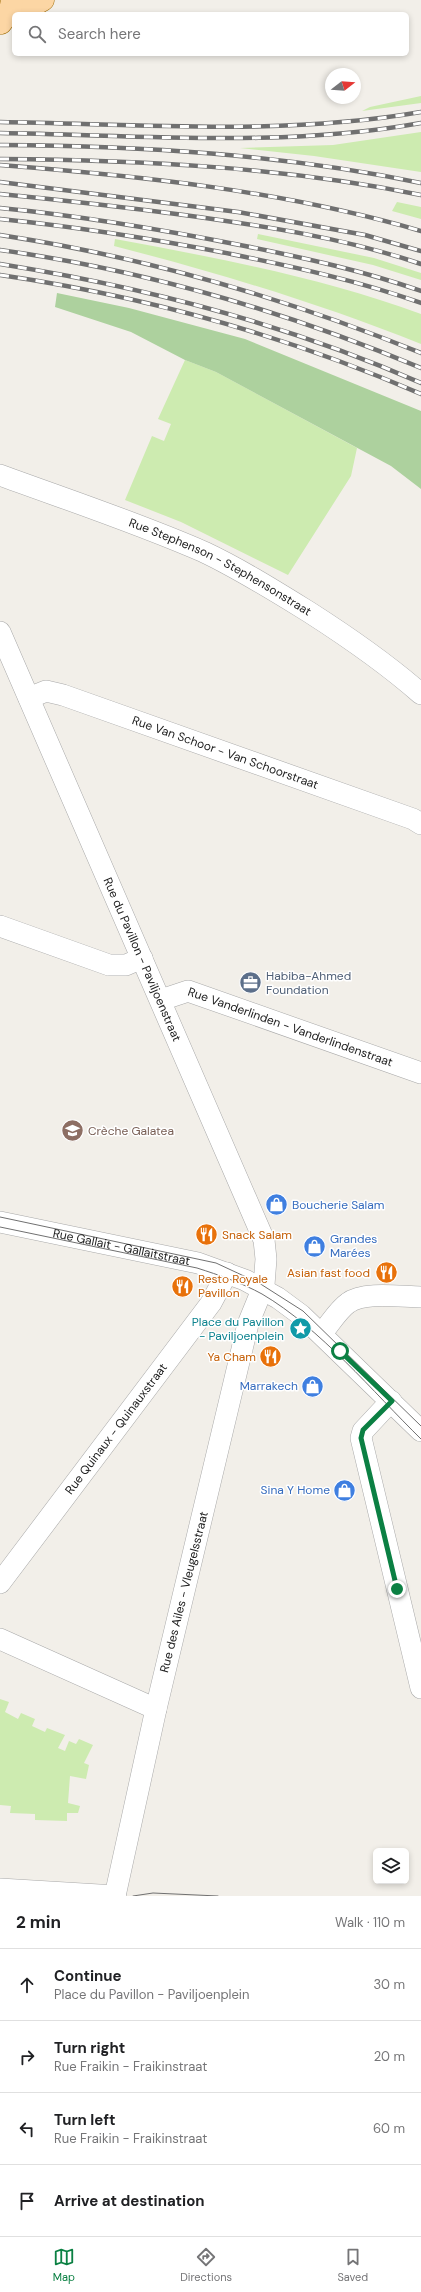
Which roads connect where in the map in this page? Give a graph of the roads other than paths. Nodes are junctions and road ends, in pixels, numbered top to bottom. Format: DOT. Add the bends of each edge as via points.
graph roads {
  1 [pos="8,0"];
  2 [pos="12,0"];
  3 [pos="43,0"];
  4 [pos="16,12"];
  5 [pos="7,16"];
  6 [pos="0,475"];
  7 [pos="0,632"];
  8 [pos="6,660"];
  9 [pos="421,694"];
  10 [pos="29,698"];
  11 [pos="421,824"];
  12 [pos="0,926"];
  13 [pos="142,958"];
  14 [pos="161,1000"];
  15 [pos="421,1073"];
  16 [pos="0,1222"];
  17 [pos="227,1273"];
  18 [pos="263,1290"];
  19 [pos="421,1297"];
  20 [pos="322,1333"];
  21 [pos="392,1401"];
  22 [pos="421,1431"];
  23 [pos="0,1583"];
  24 [pos="0,1639"];
  25 [pos="421,1688"];
  26 [pos="156,1710"];
  27 [pos="0,1889"];
  28 [pos="115,1896"];
  1 -- 5 [label="main road"];
  2 -- 5 [label="main road"];
  3 -- 4 [label="main road"];
  6 -- 9 [label="street, Rue Stephenson - Stephensonstraat" via="204,553 272,588 342,633 396,672"];
  7 -- 8 [label="street, Rue du Pavillon - Paviljoenstraat"];
  8 -- 10 [label="street, Rue du Pavillon - Paviljoenstraat"];
  10 -- 11 [label="street, Rue Van Schoor - Van Schoorstraat" via="46,691 63,695 352,796"];
  10 -- 13 [label="street, Rue du Pavillon - Paviljoenstraat"];
  12 -- 13 [label="street" via="109,965 126,965"];
  13 -- 14 [label="street, Rue du Pavillon - Paviljoenstraat"];
  14 -- 15 [label="street, Rue Vanderlinden - Vanderlindenstraat" via="188,990"];
  14 -- 18 [label="street, Rue du Pavillon - Paviljoenstraat" via="264,1240 266,1259"];
  16 -- 17 [label="street, Rue Gallait - Gallaitstraat" via="198,1263"];
  17 -- 18 [label="street, Rue Gallait - Gallaitstraat"];
  17 -- 23 [label="street, Rue Quinaux - Quinauxstraat" via="208,1308"];
  18 -- 20 [label="street" via="301,1315"];
  18 -- 26 [label="street, Rue des Ailes - Vleugelsstraat" via="248,1324"];
  19 -- 20 [label="street" via="376,1296 348,1302"];
  20 -- 21 [label="street"];
  21 -- 22 [label="street"];
  21 -- 25 [label="street" via="363,1430 361,1438"];
  24 -- 26 [label="street"];
  26 -- 28 [label="street, Rue des Ailes - Vleugelsstraat"];
  27 -- 28 [label="street"];
}
